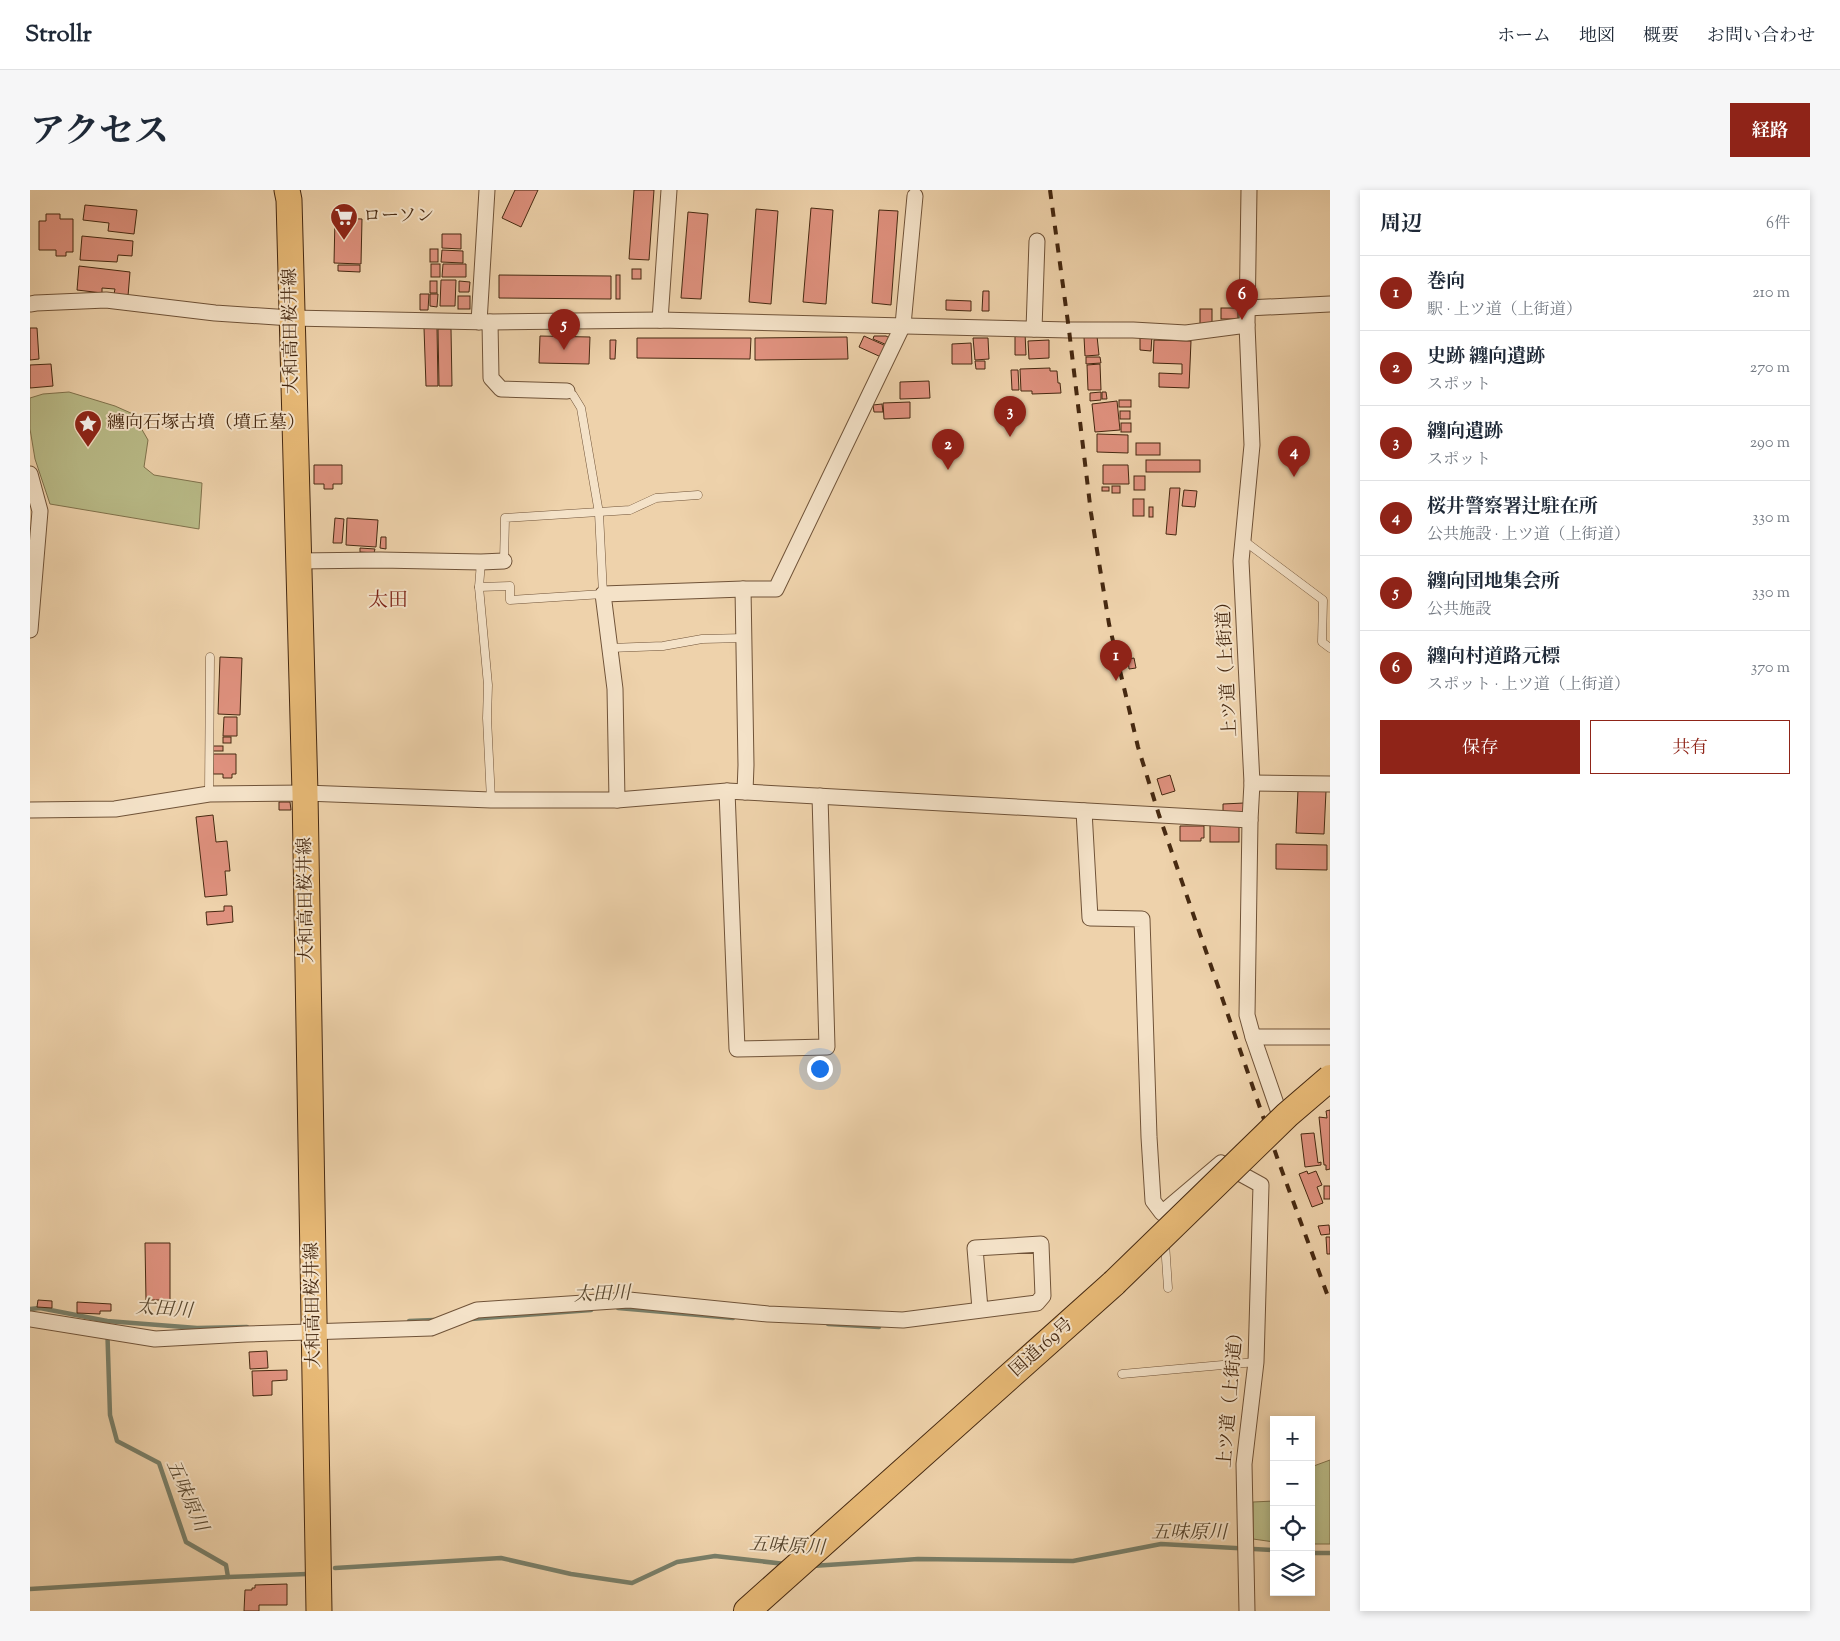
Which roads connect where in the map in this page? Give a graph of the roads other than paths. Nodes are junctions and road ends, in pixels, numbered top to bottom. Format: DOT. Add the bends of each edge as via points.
graph roads {
  1 [pos="287,190"];
  2 [pos="487,190"];
  3 [pos="669,190"];
  4 [pos="1249,190"];
  5 [pos="915,196"];
  6 [pos="1037,241"];
  7 [pos="30,304"];
  8 [pos="1330,304"];
  9 [pos="1247,308"];
  10 [pos="291,318"];
  11 [pos="660,320"];
  12 [pos="484,322"];
  13 [pos="903,325"];
  14 [pos="1247,325"];
  15 [pos="1034,329"];
  16 [pos="567,391"];
  17 [pos="30,474"];
  18 [pos="698,495"];
  19 [pos="599,513"];
  20 [pos="1243,540"];
  21 [pos="504,560"];
  22 [pos="298,561"];
  23 [pos="482,562"];
  24 [pos="479,587"];
  25 [pos="743,589"];
  26 [pos="603,594"];
  27 [pos="30,630"];
  28 [pos="744,638"];
  29 [pos="610,648"];
  30 [pos="1330,648"];
  31 [pos="210,657"];
  32 [pos="1252,783"];
  33 [pos="1330,784"];
  34 [pos="727,791"];
  35 [pos="745,792"];
  36 [pos="305,793"];
  37 [pos="209,794"];
  38 [pos="820,796"];
  39 [pos="491,800"];
  40 [pos="617,800"];
  41 [pos="30,810"];
  42 [pos="1084,811"];
  43 [pos="1250,820"];
  44 [pos="1253,1037"];
  45 [pos="1330,1037"];
  46 [pos="1330,1078"];
  47 [pos="1286,1133"];
  48 [pos="1162,1213"];
  49 [pos="1168,1288"];
  50 [pos="980,1310"];
  51 [pos="30,1319"];
  52 [pos="315,1332"];
  53 [pos="1256,1362"];
  54 [pos="1122,1374"];
  55 [pos="319,1611"];
  56 [pos="747,1611"];
  57 [pos="1247,1611"];
  1 -- 10 [label="main road, 大和高田桜井線" via="296,262"];
  2 -- 12 [label="street"];
  3 -- 11 [label="street"];
  4 -- 9 [label="street, 上ツ道（上街道）"];
  5 -- 13 [label="street"];
  6 -- 15 [label="street"];
  7 -- 10 [label="street" via="106,300"];
  8 -- 9 [label="street"];
  9 -- 14 [label="street, 上ツ道（上街道）"];
  10 -- 12 [label="street" via="333,314"];
  10 -- 22 [label="main road, 大和高田桜井線"];
  11 -- 12 [label="street"];
  11 -- 13 [label="street"];
  12 -- 16 [label="street" via="491,378 501,389"];
  13 -- 15 [label="street"];
  13 -- 25 [label="street" via="776,589"];
  14 -- 15 [label="street" via="1186,333"];
  14 -- 20 [label="street, 上ツ道（上街道）" via="1252,445"];
  16 -- 19 [label="lane" via="581,408"];
  17 -- 27 [label="street" via="40,511"];
  18 -- 19 [label="lane" via="656,498 630,510"];
  19 -- 21 [label="lane" via="505,518"];
  19 -- 26 [label="lane"];
  20 -- 30 [label="lane" via="1323,600 1322,642"];
  20 -- 32 [label="street, 上ツ道（上街道）" via="1241,561"];
  21 -- 23 [label="street"];
  22 -- 23 [label="street"];
  22 -- 36 [label="main road, 大和高田桜井線"];
  23 -- 24 [label="lane"];
  24 -- 26 [label="lane" via="510,586 510,600"];
  24 -- 39 [label="lane" via="488,685"];
  25 -- 26 [label="street"];
  25 -- 28 [label="street"];
  26 -- 29 [label="street"];
  28 -- 29 [label="lane"];
  28 -- 35 [label="street"];
  29 -- 40 [label="street" via="615,689"];
  31 -- 37 [label="lane"];
  32 -- 33 [label="street"];
  32 -- 43 [label="street, 上ツ道（上街道）"];
  34 -- 35 [label="street"];
  34 -- 38 [label="street" via="737,1049 827,1047"];
  34 -- 40 [label="street"];
  35 -- 38 [label="street"];
  36 -- 37 [label="street"];
  36 -- 39 [label="street"];
  36 -- 52 [label="main road, 大和高田桜井線"];
  37 -- 41 [label="street" via="115,809"];
  38 -- 42 [label="street"];
  39 -- 40 [label="street"];
  42 -- 43 [label="street"];
  42 -- 48 [label="street" via="1090,918 1142,919 1152,1192 1153,1201"];
  43 -- 44 [label="street, 上ツ道（上街道）" via="1247,1015"];
  44 -- 45 [label="street"];
  44 -- 47 [label="street, 上ツ道（上街道）"];
  46 -- 56 [label="highway, 国道169号, bridge" via="1287,1115 1114,1283"];
  48 -- 49 [label="lane"];
  48 -- 53 [label="street, 上ツ道（上街道）" via="1222,1163 1261,1185"];
  50 -- 50 [label="street" via="1037,1303 1043,1296 1041,1244 975,1248"];
  50 -- 52 [label="street" via="903,1320 768,1314 629,1300 477,1310 432,1328"];
  51 -- 52 [label="street" via="155,1338"];
  52 -- 55 [label="main road, 大和高田桜井線"];
  53 -- 54 [label="lane"];
  53 -- 57 [label="street, 上ツ道（上街道）" via="1244,1464"];
}
